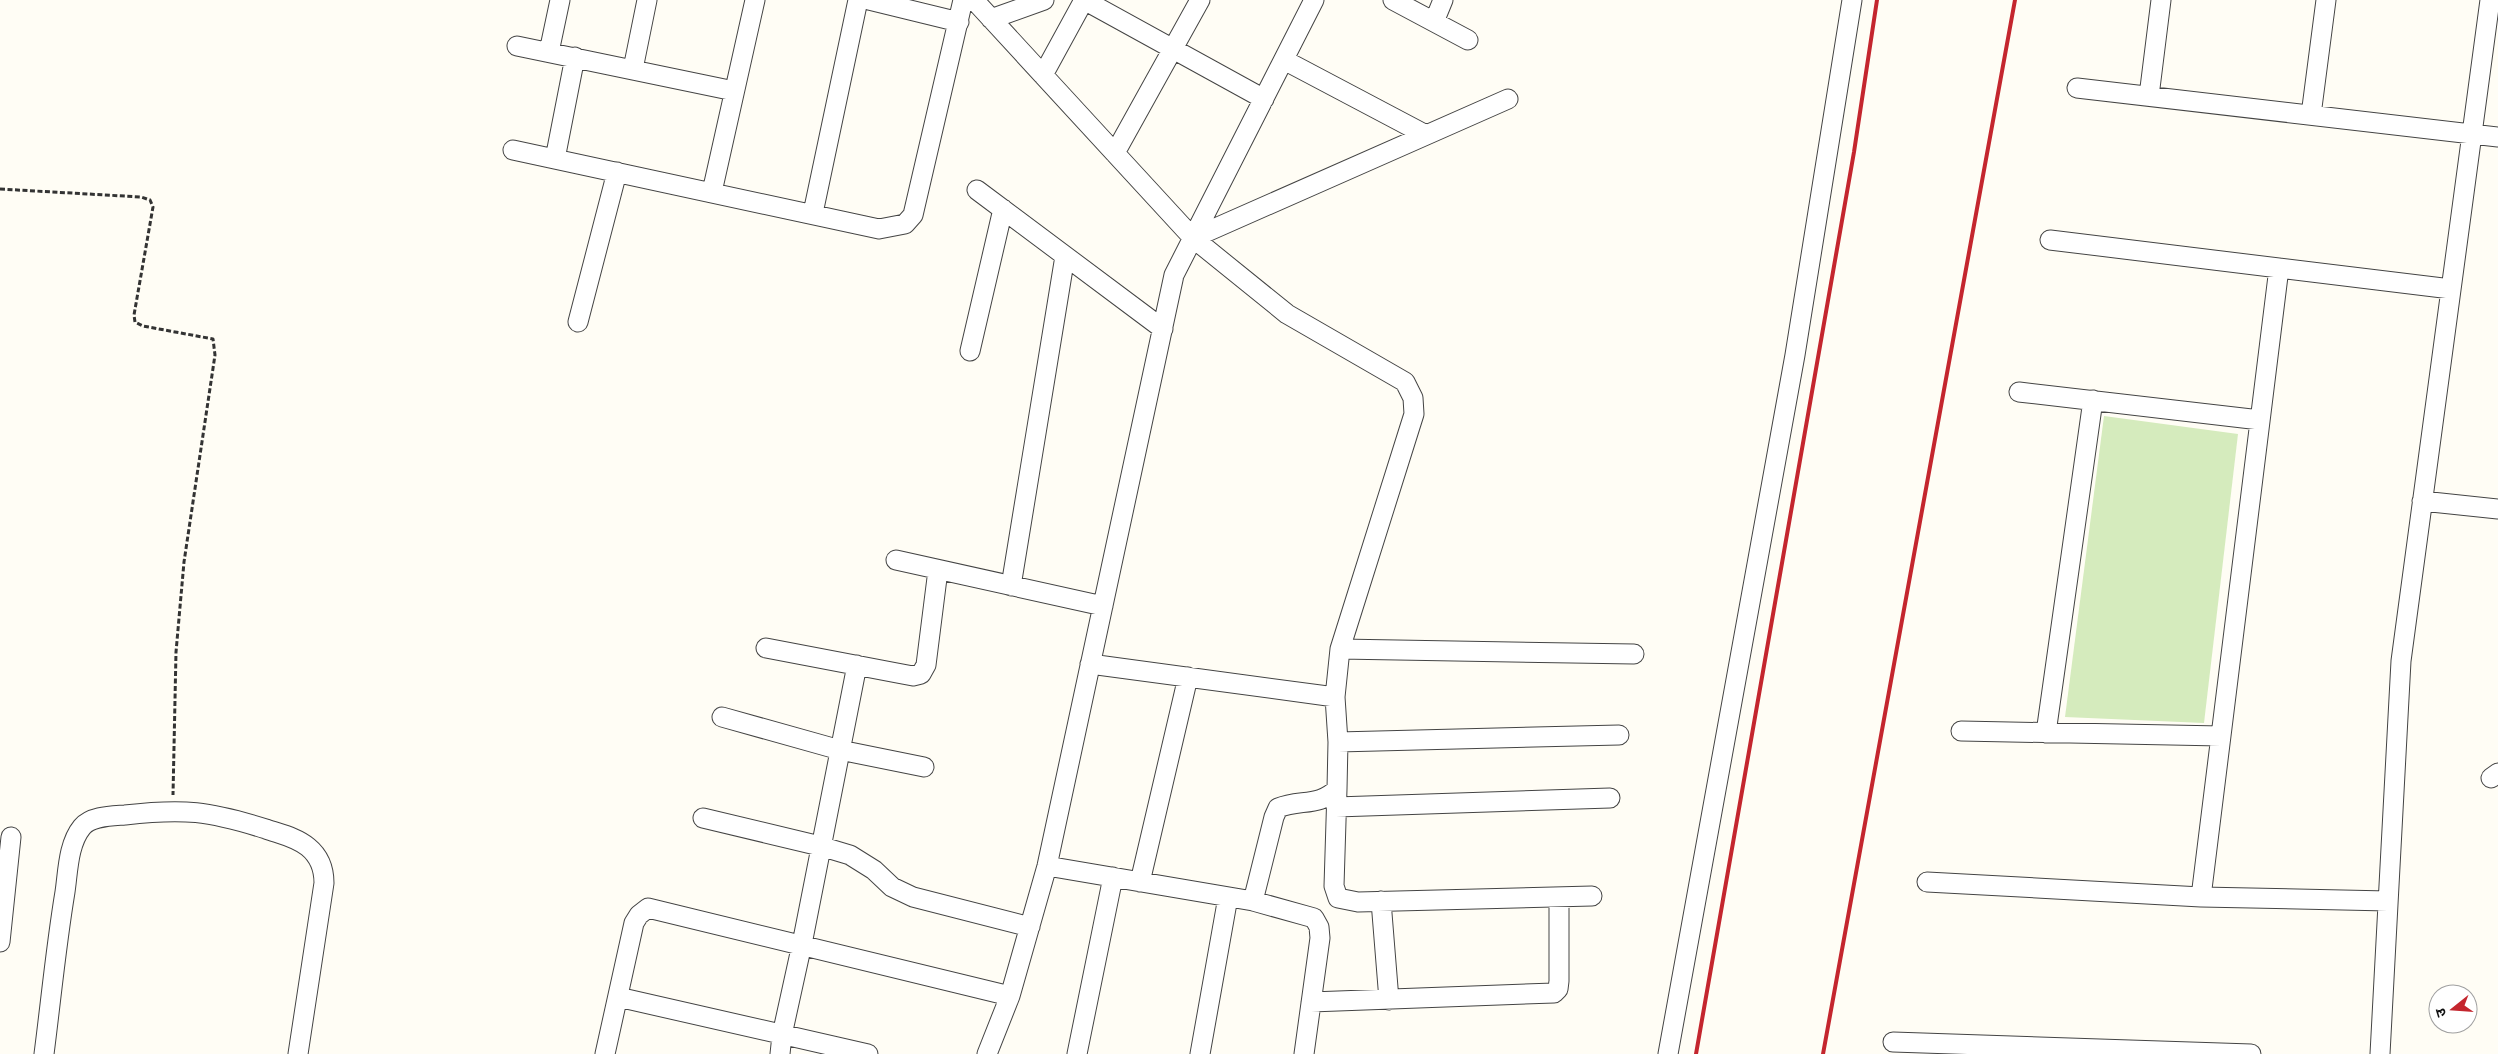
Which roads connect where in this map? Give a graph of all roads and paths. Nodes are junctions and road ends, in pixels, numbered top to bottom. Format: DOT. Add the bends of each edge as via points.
graph roads {
  1 [pos="560,0"];
  2 [pos="647,0"];
  3 [pos="755,0"];
  4 [pos="858,0"];
  5 [pos="869,0"];
  6 [pos="963,0"];
  7 [pos="974,0"];
  8 [pos="1044,0"];
  9 [pos="1084,0"];
  10 [pos="1200,0"];
  11 [pos="1314,0"];
  12 [pos="1393,0"];
  13 [pos="1443,0"];
  14 [pos="1852,0"];
  15 [pos="2161,0"];
  16 [pos="2326,0"];
  17 [pos="2490,0"];
  18 [pos="991,19"];
  19 [pos="959,22"];
  20 [pos="1434,22"];
  21 [pos="1468,40"];
  22 [pos="517,46"];
  23 [pos="1173,49"];
  24 [pos="549,52"];
  25 [pos="575,57"];
  26 [pos="1284,60"];
  27 [pos="633,69"];
  28 [pos="1043,75"];
  29 [pos="2077,88"];
  30 [pos="734,91"];
  31 [pos="2149,96"];
  32 [pos="1264,99"];
  33 [pos="1508,99"];
  34 [pos="2311,115"];
  35 [pos="2472,134"];
  36 [pos="1426,136"];
  37 [pos="2498,137"];
  38 [pos="513,150"];
  39 [pos="1115,153"];
  40 [pos="555,159"];
  41 [pos="617,172"];
  42 [pos="0,190"];
  43 [pos="977,190"];
  44 [pos="712,192"];
  45 [pos="1003,209"];
  46 [pos="813,214"];
  47 [pos="1193,238"];
  48 [pos="2050,240"];
  49 [pos="1065,256"];
  50 [pos="2279,268"];
  51 [pos="2451,289"];
  52 [pos="578,322"];
  53 [pos="1163,329"];
  54 [pos="970,351"];
  55 [pos="2019,392"];
  56 [pos="2092,400"];
  57 [pos="2260,420"];
  58 [pos="2422,501"];
  59 [pos="2498,509"];
  60 [pos="896,560"];
  61 [pos="938,570"];
  62 [pos="1011,586"];
  63 [pos="1103,606"];
  64 [pos="766,648"];
  65 [pos="1340,650"];
  66 [pos="1634,654"];
  67 [pos="1090,664"];
  68 [pos="857,665"];
  69 [pos="1188,677"];
  70 [pos="1335,697"];
  71 [pos="722,717"];
  72 [pos="1961,731"];
  73 [pos="2046,733"];
  74 [pos="1619,735"];
  75 [pos="2220,736"];
  76 [pos="1338,742"];
  77 [pos="840,750"];
  78 [pos="924,767"];
  79 [pos="1336,798"];
  80 [pos="1610,798"];
  81 [pos="172,810"];
  82 [pos="703,818"];
  83 [pos="11,836"];
  84 [pos="820,846"];
  85 [pos="1047,866"];
  86 [pos="1113,877"];
  87 [pos="1140,882"];
  88 [pos="1928,882"];
  89 [pos="1228,896"];
  90 [pos="1592,896"];
  91 [pos="1559,897"];
  92 [pos="2201,897"];
  93 [pos="1253,901"];
  94 [pos="1381,901"];
  95 [pos="2388,901"];
  96 [pos="1030,927"];
  97 [pos="0,942"];
  98 [pos="802,944"];
  99 [pos="1010,996"];
  100 [pos="618,997"];
  101 [pos="1389,1000"];
  102 [pos="1311,1002"];
  103 [pos="782,1035"];
  104 [pos="1893,1042"];
  105 [pos="1944,1049"];
  106 [pos="2077,1051"];
  107 [pos="2215,1053"];
  108 [pos="44,1054"];
  109 [pos="298,1054"];
  110 [pos="605,1054"];
  111 [pos="780,1054"];
  112 [pos="868,1054"];
  113 [pos="987,1054"];
  114 [pos="1077,1054"];
  115 [pos="1200,1054"];
  116 [pos="1304,1054"];
  117 [pos="1668,1054"];
  118 [pos="2251,1054"];
  119 [pos="2380,1054"];
  1 -- 24 [label="street"];
  2 -- 27 [label="street"];
  3 -- 30 [label="street"];
  4 -- 46 [label="street"];
  5 -- 19 [label="street"];
  6 -- 19 [label="street"];
  7 -- 18 [label="street"];
  8 -- 18 [label="street"];
  9 -- 23 [label="street"];
  9 -- 28 [label="street"];
  10 -- 23 [label="street"];
  11 -- 26 [label="street"];
  12 -- 20 [label="street"];
  13 -- 20 [label="street"];
  14 -- 117 [label="street" via="1795,355"];
  15 -- 31 [label="street"];
  16 -- 34 [label="street"];
  17 -- 35 [label="street"];
  18 -- 28 [label="street"];
  19 -- 46 [label="street" via="913,215 905,224 879,229"];
  20 -- 21 [label="street"];
  22 -- 24 [label="street"];
  23 -- 32 [label="street"];
  23 -- 39 [label="street"];
  24 -- 25 [label="street"];
  25 -- 27 [label="street"];
  25 -- 40 [label="street"];
  26 -- 32 [label="street"];
  26 -- 36 [label="street"];
  27 -- 30 [label="street"];
  28 -- 39 [label="street"];
  29 -- 31 [label="street"];
  30 -- 44 [label="street"];
  31 -- 34 [label="street"];
  32 -- 47 [label="street"];
  33 -- 36 [label="street"];
  34 -- 35 [label="street"];
  35 -- 37 [label="street"];
  35 -- 51 [label="street"];
  36 -- 47 [label="street"];
  38 -- 40 [label="street"];
  39 -- 47 [label="street"];
  40 -- 41 [label="street"];
  41 -- 44 [label="street"];
  41 -- 52 [label="street"];
  42 -- 81 [label="path" via="150,200 153,207 135,322 213,339 215,355 184,562 176,652"];
  43 -- 45 [label="street"];
  44 -- 46 [label="street"];
  45 -- 49 [label="street"];
  45 -- 54 [label="street"];
  47 -- 53 [label="street" via="1174,275"];
  47 -- 65 [label="street" via="1288,314 1405,382 1413,398 1414,414"];
  48 -- 50 [label="street"];
  49 -- 53 [label="street"];
  49 -- 62 [label="street"];
  50 -- 51 [label="street"];
  50 -- 57 [label="street"];
  51 -- 58 [label="street"];
  53 -- 63 [label="street"];
  55 -- 56 [label="street"];
  56 -- 57 [label="street"];
  56 -- 73 [label="street"];
  57 -- 75 [label="street"];
  58 -- 59 [label="street"];
  58 -- 95 [label="street" via="2401,661"];
  60 -- 61 [label="street"];
  61 -- 62 [label="street"];
  61 -- 68 [label="street" via="926,665 921,674 913,676"];
  62 -- 63 [label="street"];
  63 -- 67 [label="street"];
  64 -- 68 [label="street"];
  65 -- 66 [label="street"];
  65 -- 70 [label="street"];
  67 -- 69 [label="street"];
  67 -- 85 [label="street"];
  68 -- 77 [label="street"];
  69 -- 70 [label="street"];
  69 -- 87 [label="street"];
  70 -- 76 [label="street"];
  71 -- 77 [label="street"];
  72 -- 73 [label="street"];
  73 -- 75 [label="street"];
  74 -- 76 [label="street"];
  75 -- 92 [label="street"];
  76 -- 79 [label="street"];
  77 -- 78 [label="street"];
  77 -- 84 [label="street"];
  79 -- 80 [label="street"];
  79 -- 93 [label="street" via="1292,802 1278,808"];
  79 -- 94 [label="street" via="1334,886 1338,898 1358,902"];
  81 -- 108 [label="street" via="105,817 82,827 72,849"];
  81 -- 109 [label="street" via="224,816 294,839 319,859 324,883"];
  82 -- 84 [label="street"];
  83 -- 97 [label="street"];
  84 -- 96 [label="street" via="863,862 892,887 913,897"];
  84 -- 98 [label="street"];
  85 -- 86 [label="street"];
  85 -- 96 [label="street"];
  86 -- 87 [label="street"];
  86 -- 114 [label="street"];
  87 -- 89 [label="street"];
  88 -- 92 [label="street"];
  89 -- 93 [label="street"];
  89 -- 115 [label="street"];
  90 -- 91 [label="street"];
  91 -- 94 [label="street"];
  91 -- 101 [label="street" via="1559,981 1554,993"];
  92 -- 95 [label="street"];
  93 -- 102 [label="street" via="1314,918 1320,938"];
  94 -- 101 [label="street"];
  95 -- 119 [label="street"];
  96 -- 99 [label="street"];
  98 -- 99 [label="street"];
  98 -- 100 [label="street" via="648,908 634,923"];
  98 -- 103 [label="street"];
  99 -- 113 [label="street"];
  100 -- 103 [label="street"];
  100 -- 110 [label="street"];
  101 -- 102 [label="street"];
  102 -- 116 [label="street"];
  103 -- 111 [label="street"];
  103 -- 112 [label="street"];
  104 -- 105 [label="street"];
  105 -- 106 [label="street"];
  106 -- 107 [label="street"];
  107 -- 118 [label="street"];
}
